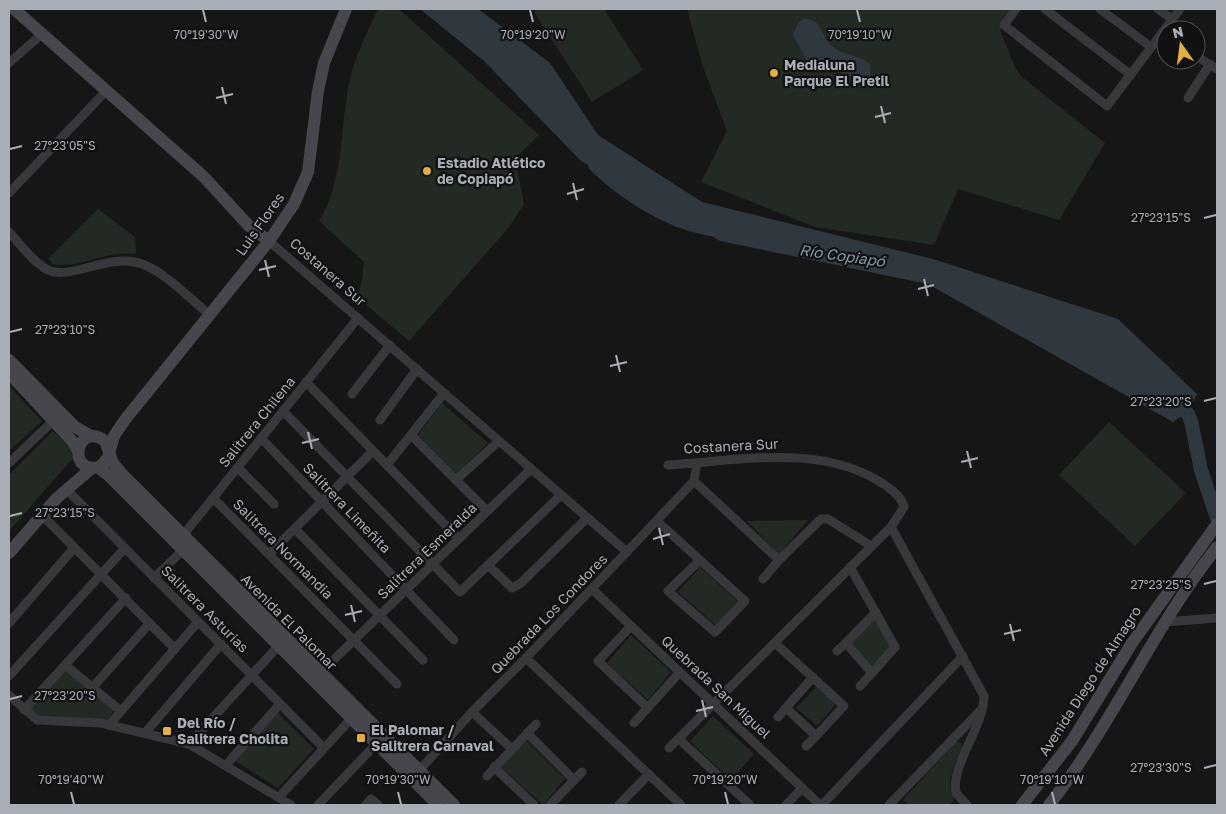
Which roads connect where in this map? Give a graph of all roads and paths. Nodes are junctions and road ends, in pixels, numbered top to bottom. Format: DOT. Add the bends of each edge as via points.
graph roads {
  1 [pos="14,9"];
  2 [pos="346,9"];
  3 [pos="1016,9"];
  4 [pos="1045,9"];
  5 [pos="1100,9"];
  6 [pos="1158,9"];
  7 [pos="1180,9"];
  8 [pos="1172,19"];
  9 [pos="43,33"];
  10 [pos="1151,47"];
  11 [pos="9,63"];
  12 [pos="1214,66"];
  13 [pos="1131,75"];
  14 [pos="107,90"];
  15 [pos="1188,98"];
  16 [pos="9,193"];
  17 [pos="9,232"];
  18 [pos="269,241"];
  19 [pos="210,315"];
  20 [pos="358,318"];
  21 [pos="390,345"];
  22 [pos="9,360"];
  23 [pos="417,369"];
  24 [pos="9,373"];
  25 [pos="306,382"];
  26 [pos="444,393"];
  27 [pos="352,394"];
  28 [pos="283,412"];
  29 [pos="380,420"];
  30 [pos="53,421"];
  31 [pos="124,421"];
  32 [pos="411,434"];
  33 [pos="95,436"];
  34 [pos="261,438"];
  35 [pos="499,441"];
  36 [pos="373,451"];
  37 [pos="110,452"];
  38 [pos="78,454"];
  39 [pos="9,463"];
  40 [pos="697,463"];
  41 [pos="387,465"];
  42 [pos="668,465"];
  43 [pos="95,468"];
  44 [pos="238,468"];
  45 [pos="531,469"];
  46 [pos="348,476"];
  47 [pos="456,480"];
  48 [pos="694,481"];
  49 [pos="66,489"];
  50 [pos="560,495"];
  51 [pos="213,498"];
  52 [pos="322,501"];
  53 [pos="274,504"];
  54 [pos="487,511"];
  55 [pos="43,513"];
  56 [pos="587,518"];
  57 [pos="657,521"];
  58 [pos="1217,524"];
  59 [pos="891,527"];
  60 [pos="295,529"];
  61 [pos="459,539"];
  62 [pos="180,543"];
  63 [pos="871,546"];
  64 [pos="1217,547"];
  65 [pos="74,548"];
  66 [pos="124,549"];
  67 [pos="627,552"];
  68 [pos="9,553"];
  69 [pos="269,554"];
  70 [pos="778,560"];
  71 [pos="699,561"];
  72 [pos="433,564"];
  73 [pos="488,565"];
  74 [pos="850,567"];
  75 [pos="101,574"];
  76 [pos="154,578"];
  77 [pos="763,579"];
  78 [pos="592,589"];
  79 [pos="406,590"];
  80 [pos="126,598"];
  81 [pos="876,612"];
  82 [pos="380,615"];
  83 [pos="1217,618"];
  84 [pos="198,622"];
  85 [pos="1164,622"];
  86 [pos="9,623"];
  87 [pos="150,623"];
  88 [pos="631,626"];
  89 [pos="354,640"];
  90 [pos="454,640"];
  91 [pos="282,642"];
  92 [pos="846,643"];
  93 [pos="221,644"];
  94 [pos="776,644"];
  95 [pos="175,648"];
  96 [pos="837,651"];
  97 [pos="963,656"];
  98 [pos="526,658"];
  99 [pos="423,660"];
  100 [pos="65,665"];
  101 [pos="680,672"];
  102 [pos="320,673"];
  103 [pos="872,673"];
  104 [pos="252,675"];
  105 [pos="9,676"];
  106 [pos="812,677"];
  107 [pos="397,684"];
  108 [pos="860,686"];
  109 [pos="92,688"];
  110 [pos="9,695"];
  111 [pos="280,704"];
  112 [pos="715,705"];
  113 [pos="984,707"];
  114 [pos="648,708"];
  115 [pos="786,708"];
  116 [pos="24,710"];
  117 [pos="121,711"];
  118 [pos="472,712"];
  119 [pos="778,717"];
  120 [pos="352,718"];
  121 [pos="634,722"];
  122 [pos="536,724"];
  123 [pos="109,725"];
  124 [pos="526,733"];
  125 [pos="145,734"];
  126 [pos="816,736"];
  127 [pos="955,737"];
  128 [pos="680,740"];
  129 [pos="189,744"];
  130 [pos="376,744"];
  131 [pos="970,744"];
  132 [pos="806,746"];
  133 [pos="324,748"];
  134 [pos="511,748"];
  135 [pos="669,748"];
  136 [pos="1066,749"];
  137 [pos="1082,761"];
  138 [pos="226,765"];
  139 [pos="494,767"];
  140 [pos="582,772"];
  141 [pos="649,774"];
  142 [pos="416,775"];
  143 [pos="487,776"];
  144 [pos="574,780"];
  145 [pos="802,788"];
  146 [pos="279,797"];
  147 [pos="961,803"];
  148 [pos="894,804"];
  149 [pos="291,805"];
  150 [pos="318,805"];
  151 [pos="366,805"];
  152 [pos="378,805"];
  153 [pos="438,805"];
  154 [pos="454,805"];
  155 [pos="534,805"];
  156 [pos="550,805"];
  157 [pos="619,805"];
  158 [pos="681,805"];
  159 [pos="750,805"];
  160 [pos="786,805"];
  161 [pos="821,805"];
  162 [pos="1022,805"];
  163 [pos="1049,805"];
  1 -- 9 [label="street, Costanera Sur"];
  2 -- 18 [label="street, Luis Flores" via="324,63 308,172 286,217"];
  3 -- 13 [label="street" via="1004,25 1107,106"];
  4 -- 13 [label="street"];
  5 -- 10 [label="street"];
  6 -- 8 [label="street"];
  7 -- 8 [label="street"];
  8 -- 10 [label="street"];
  9 -- 11 [label="street"];
  9 -- 14 [label="street, Costanera Sur"];
  10 -- 13 [label="street"];
  12 -- 15 [label="street"];
  14 -- 16 [label="street"];
  14 -- 18 [label="street, Costanera Sur" via="204,177 249,226"];
  17 -- 19 [label="street" via="40,265 56,272 111,261 142,264 158,272"];
  18 -- 19 [label="street, Luis Flores"];
  18 -- 20 [label="street, Costanera Sur"];
  19 -- 31 [label="street, Luis Flores"];
  20 -- 21 [label="street, Costanera Sur"];
  20 -- 25 [label="street, Salitrera Chilena"];
  21 -- 23 [label="street, Costanera Sur"];
  21 -- 27 [label="street"];
  22 -- 33 [label="street" via="75,427"];
  23 -- 26 [label="street, Costanera Sur"];
  23 -- 29 [label="street"];
  24 -- 30 [label="street"];
  25 -- 28 [label="street, Salitrera Chilena"];
  25 -- 36 [label="street"];
  26 -- 32 [label="street"];
  26 -- 35 [label="street, Costanera Sur"];
  28 -- 34 [label="street, Salitrera Chilena"];
  28 -- 46 [label="street"];
  30 -- 38 [label="street" via="73,442"];
  30 -- 39 [label="street"];
  31 -- 33 [label="street, Luis Flores" via="110,433"];
  31 -- 37 [label="street, Luis Flores" via="114,436"];
  32 -- 41 [label="street"];
  32 -- 47 [label="street"];
  33 -- 37 [label="street" via="105,441"];
  33 -- 38 [label="street" via="82,441"];
  34 -- 44 [label="street, Salitrera Chilena"];
  34 -- 52 [label="street, Salitrera Limeñita"];
  35 -- 45 [label="street, Costanera Sur"];
  35 -- 47 [label="street"];
  36 -- 41 [label="street"];
  36 -- 46 [label="street"];
  37 -- 43 [label="street" via="105,464"];
  37 -- 62 [label="street, Avenida El Palomar" via="117,469"];
  38 -- 43 [label="street" via="84,465"];
  38 -- 55 [label="street" via="73,471"];
  40 -- 42 [label="street, Costanera Sur"];
  40 -- 48 [label="street"];
  40 -- 59 [label="street, Costanera Sur" via="768,457 852,468 872,477 903,501 904,510"];
  41 -- 61 [label="street"];
  43 -- 49 [label="street"];
  43 -- 62 [label="street, Avenida El Palomar" via="108,474"];
  44 -- 51 [label="street, Salitrera Chilena"];
  44 -- 53 [label="street"];
  45 -- 50 [label="street, Costanera Sur"];
  45 -- 54 [label="street, Salitrera Esmeralda"];
  46 -- 52 [label="street"];
  46 -- 72 [label="street"];
  47 -- 54 [label="street"];
  48 -- 57 [label="street, Quebrada Los Condores"];
  48 -- 70 [label="street"];
  49 -- 55 [label="street"];
  49 -- 66 [label="street, Salitrera Asturias"];
  50 -- 56 [label="street, Costanera Sur"];
  50 -- 73 [label="street"];
  51 -- 62 [label="street, Salitrera Chilena"];
  51 -- 69 [label="street, Salitrera Normandia"];
  52 -- 60 [label="street"];
  52 -- 79 [label="street, Salitrera Limeñita"];
  54 -- 61 [label="street, Salitrera Esmeralda"];
  55 -- 65 [label="street"];
  55 -- 68 [label="street"];
  56 -- 67 [label="street, Costanera Sur"];
  56 -- 73 [label="street" via="512,588"];
  57 -- 67 [label="street, Quebrada Los Condores"];
  57 -- 71 [label="street"];
  58 -- 136 [label="street, Avenida Diego de Almagro" via="1132,643"];
  59 -- 63 [label="street"];
  59 -- 97 [label="street"];
  60 -- 69 [label="street"];
  60 -- 82 [label="street"];
  61 -- 72 [label="street, Salitrera Esmeralda"];
  62 -- 76 [label="street, Salitrera Chilena"];
  62 -- 91 [label="street, Avenida El Palomar"];
  63 -- 70 [label="street" via="828,519 821,519"];
  63 -- 74 [label="street"];
  64 -- 85 [label="street"];
  65 -- 75 [label="street"];
  65 -- 86 [label="street"];
  66 -- 75 [label="street"];
  66 -- 76 [label="street, Salitrera Asturias"];
  67 -- 78 [label="street, Quebrada Los Condores"];
  69 -- 89 [label="street, Salitrera Normandia"];
  70 -- 77 [label="street"];
  71 -- 71 [label="street" via="745,601 714,632 668,591"];
  72 -- 73 [label="street" via="460,592"];
  72 -- 79 [label="street, Salitrera Esmeralda"];
  74 -- 81 [label="street"];
  74 -- 94 [label="street"];
  75 -- 80 [label="street"];
  75 -- 105 [label="street"];
  76 -- 84 [label="street, Salitrera Asturias"];
  78 -- 88 [label="street, Quebrada San Miguel"];
  78 -- 98 [label="street, Quebrada Los Condores"];
  79 -- 82 [label="street, Salitrera Esmeralda"];
  79 -- 90 [label="street, Salitrera Limeñita"];
  80 -- 87 [label="street"];
  80 -- 100 [label="street"];
  81 -- 92 [label="street"];
  81 -- 103 [label="street" via="895,648"];
  82 -- 89 [label="street, Salitrera Esmeralda"];
  82 -- 99 [label="street"];
  83 -- 85 [label="street"];
  84 -- 93 [label="street, Salitrera Asturias"];
  84 -- 95 [label="street"];
  85 -- 137 [label="street"];
  87 -- 95 [label="street"];
  87 -- 109 [label="street"];
  88 -- 101 [label="street, Quebrada San Miguel"];
  88 -- 114 [label="street" via="598,661"];
  89 -- 102 [label="street, Salitrera Esmeralda"];
  89 -- 107 [label="street, Salitrera Normandia"];
  91 -- 102 [label="street, Avenida El Palomar"];
  91 -- 104 [label="street"];
  91 -- 120 [label="street, Avenida El Palomar"];
  92 -- 96 [label="street"];
  92 -- 103 [label="street"];
  93 -- 104 [label="street, Salitrera Asturias"];
  93 -- 125 [label="street"];
  94 -- 106 [label="street"];
  94 -- 112 [label="street"];
  95 -- 117 [label="street"];
  97 -- 113 [label="street" via="984,696"];
  97 -- 161 [label="street"];
  98 -- 118 [label="street, Quebrada Los Condores"];
  98 -- 141 [label="street"];
  100 -- 109 [label="street"];
  100 -- 116 [label="street"];
  101 -- 112 [label="street, Quebrada San Miguel"];
  101 -- 114 [label="street"];
  102 -- 142 [label="street, Avenida El Palomar"];
  103 -- 108 [label="street"];
  104 -- 111 [label="street, Salitrera Asturias"];
  104 -- 129 [label="street"];
  106 -- 115 [label="street"];
  106 -- 126 [label="street" via="844,706"];
  109 -- 117 [label="street"];
  110 -- 116 [label="street"];
  111 -- 133 [label="street, Salitrera Asturias"];
  111 -- 138 [label="street"];
  112 -- 128 [label="street"];
  112 -- 145 [label="street, Quebrada San Miguel"];
  113 -- 127 [label="street"];
  113 -- 131 [label="street"];
  114 -- 121 [label="street"];
  115 -- 119 [label="street"];
  115 -- 126 [label="street"];
  116 -- 123 [label="street" via="37,720 46,722"];
  117 -- 123 [label="street"];
  118 -- 134 [label="street"];
  118 -- 142 [label="street, Quebrada Los Condores"];
  120 -- 130 [label="street, Avenida El Palomar"];
  120 -- 133 [label="street"];
  122 -- 124 [label="street"];
  123 -- 125 [label="street"];
  124 -- 134 [label="street"];
  124 -- 144 [label="street"];
  125 -- 129 [label="street"];
  126 -- 132 [label="street"];
  127 -- 131 [label="street"];
  127 -- 148 [label="street"];
  128 -- 135 [label="street"];
  128 -- 159 [label="street"];
  129 -- 138 [label="street"];
  130 -- 142 [label="street, Avenida El Palomar"];
  130 -- 150 [label="street"];
  131 -- 147 [label="street" via="955,780"];
  133 -- 146 [label="street"];
  134 -- 139 [label="street"];
  136 -- 137 [label="street"];
  136 -- 162 [label="street, Avenida Diego de Almagro"];
  137 -- 163 [label="street"];
  138 -- 146 [label="street"];
  139 -- 143 [label="street"];
  139 -- 155 [label="street"];
  140 -- 144 [label="street"];
  141 -- 157 [label="street"];
  141 -- 158 [label="street"];
  142 -- 153 [label="street, Avenida El Palomar"];
  142 -- 154 [label="street, Avenida El Palomar"];
  144 -- 156 [label="street"];
  145 -- 160 [label="street"];
  145 -- 161 [label="street, Quebrada San Miguel"];
  146 -- 149 [label="street"];
  151 -- 152 [label="street" via="371,799"];
}
